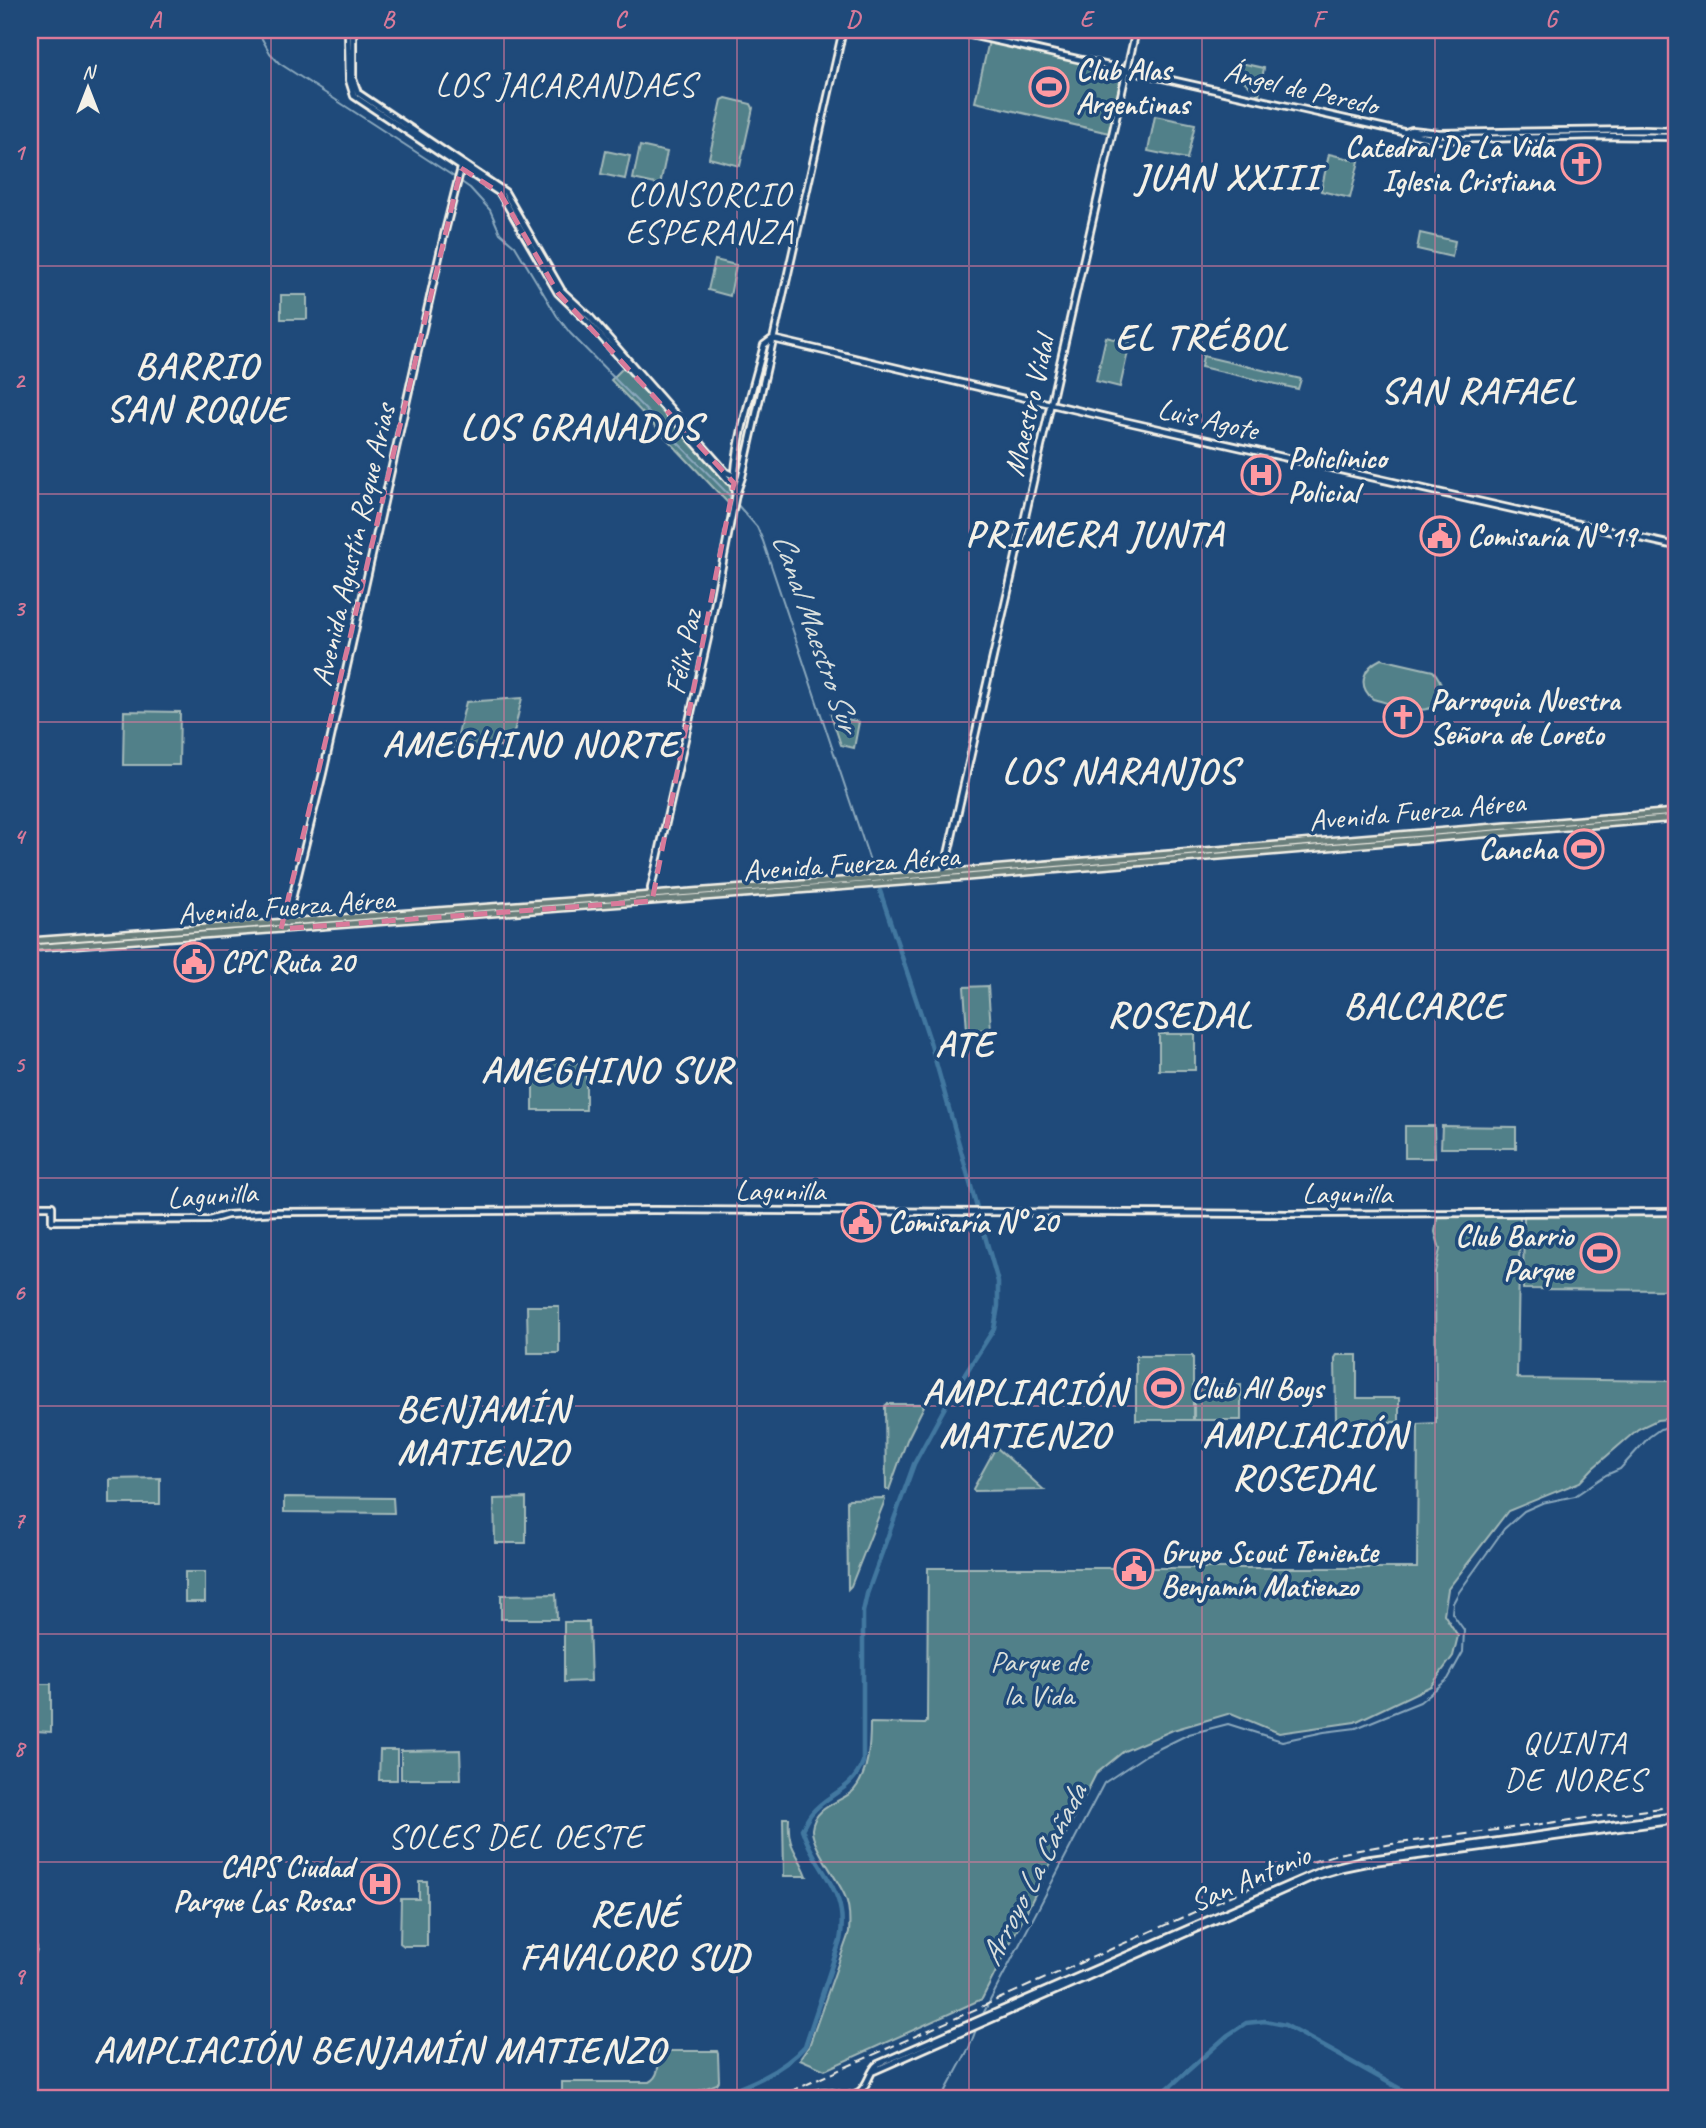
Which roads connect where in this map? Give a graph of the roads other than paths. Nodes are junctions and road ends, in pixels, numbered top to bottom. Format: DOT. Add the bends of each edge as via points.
graph roads {
  1 [pos="350,30"];
  2 [pos="843,30"];
  3 [pos="948,30"];
  4 [pos="1136,30"];
  5 [pos="1127,71"];
  6 [pos="1405,133"];
  7 [pos="1676,134"];
  8 [pos="461,166"];
  9 [pos="773,339"];
  10 [pos="1051,404"];
  11 [pos="734,476"];
  12 [pos="734,483"];
  13 [pos="736,494"];
  14 [pos="1676,546"];
  15 [pos="1676,812"];
  16 [pos="1676,818"];
  17 [pos="944,873"];
  18 [pos="881,878"];
  19 [pos="871,885"];
  20 [pos="652,898"];
  21 [pos="287,922"];
  22 [pos="184,929"];
  23 [pos="281,929"];
  24 [pos="141,940"];
  25 [pos="30,941"];
  26 [pos="30,948"];
  27 [pos="30,1206"];
  28 [pos="1676,1212"];
  29 [pos="1676,1818"];
  30 [pos="30,1938"];
  31 [pos="30,1957"];
  32 [pos="972,2026"];
  33 [pos="805,2098"];
  1 -- 8 [label="main road" via="349,80 354,96"];
  2 -- 9 [label="main road, Félix Paz"];
  3 -- 5 [label="main road, Ángel de Peredo"];
  4 -- 5 [label="main road, Maestro Vidal"];
  5 -- 6 [label="main road, Ángel de Peredo"];
  5 -- 10 [label="main road, Maestro Vidal"];
  6 -- 7 [label="main road, Ángel de Peredo" via="1439,140"];
  6 -- 7 [label="main road" via="1660,130"];
  8 -- 11 [label="main road" via="505,192 562,291"];
  8 -- 12 [label="main road" via="500,193 558,293"];
  8 -- 21 [label="main road, Avenida Agustín Roque Arias"];
  9 -- 10 [label="main road, Luis Agote"];
  9 -- 11 [label="main road, Félix Paz" via="764,345"];
  9 -- 13 [label="main road, Félix Paz"];
  10 -- 14 [label="main road, Luis Agote"];
  10 -- 17 [label="main road, Maestro Vidal"];
  11 -- 12 [label="main road, Félix Paz"];
  12 -- 13 [label="main road, Félix Paz"];
  13 -- 20 [label="main road, Félix Paz"];
  15 -- 17 [label="main road, Avenida Fuerza Aérea"];
  16 -- 19 [label="main road, Avenida Fuerza Aérea"];
  17 -- 18 [label="main road, Avenida Fuerza Aérea"];
  18 -- 19 [label="main road"];
  18 -- 20 [label="main road, Avenida Fuerza Aérea"];
  19 -- 20 [label="main road, Avenida Fuerza Aérea"];
  20 -- 21 [label="main road, Avenida Fuerza Aérea"];
  20 -- 23 [label="main road, Avenida Fuerza Aérea"];
  21 -- 22 [label="main road, Avenida Fuerza Aérea"];
  21 -- 23 [label="main road, Avenida Agustín Roque Arias"];
  22 -- 24 [label="main road" via="182,934"];
  22 -- 25 [label="main road, Avenida Fuerza Aérea"];
  23 -- 24 [label="main road, Avenida Fuerza Aérea"];
  24 -- 26 [label="main road, Avenida Fuerza Aérea"];
  27 -- 28 [label="main road, Lagunilla" via="52,1206 52,1221 209,1220 227,1215 333,1212 667,1210"];
  29 -- 32 [label="main road, San Antonio" via="1329,1871"];
  29 -- 32 [label="main road, San Antonio" via="1325,1869"];
  30 -- 31 [label="main road"];
  32 -- 33 [label="main road, San Antonio" via="878,2064 855,2094 823,2091"];
}
